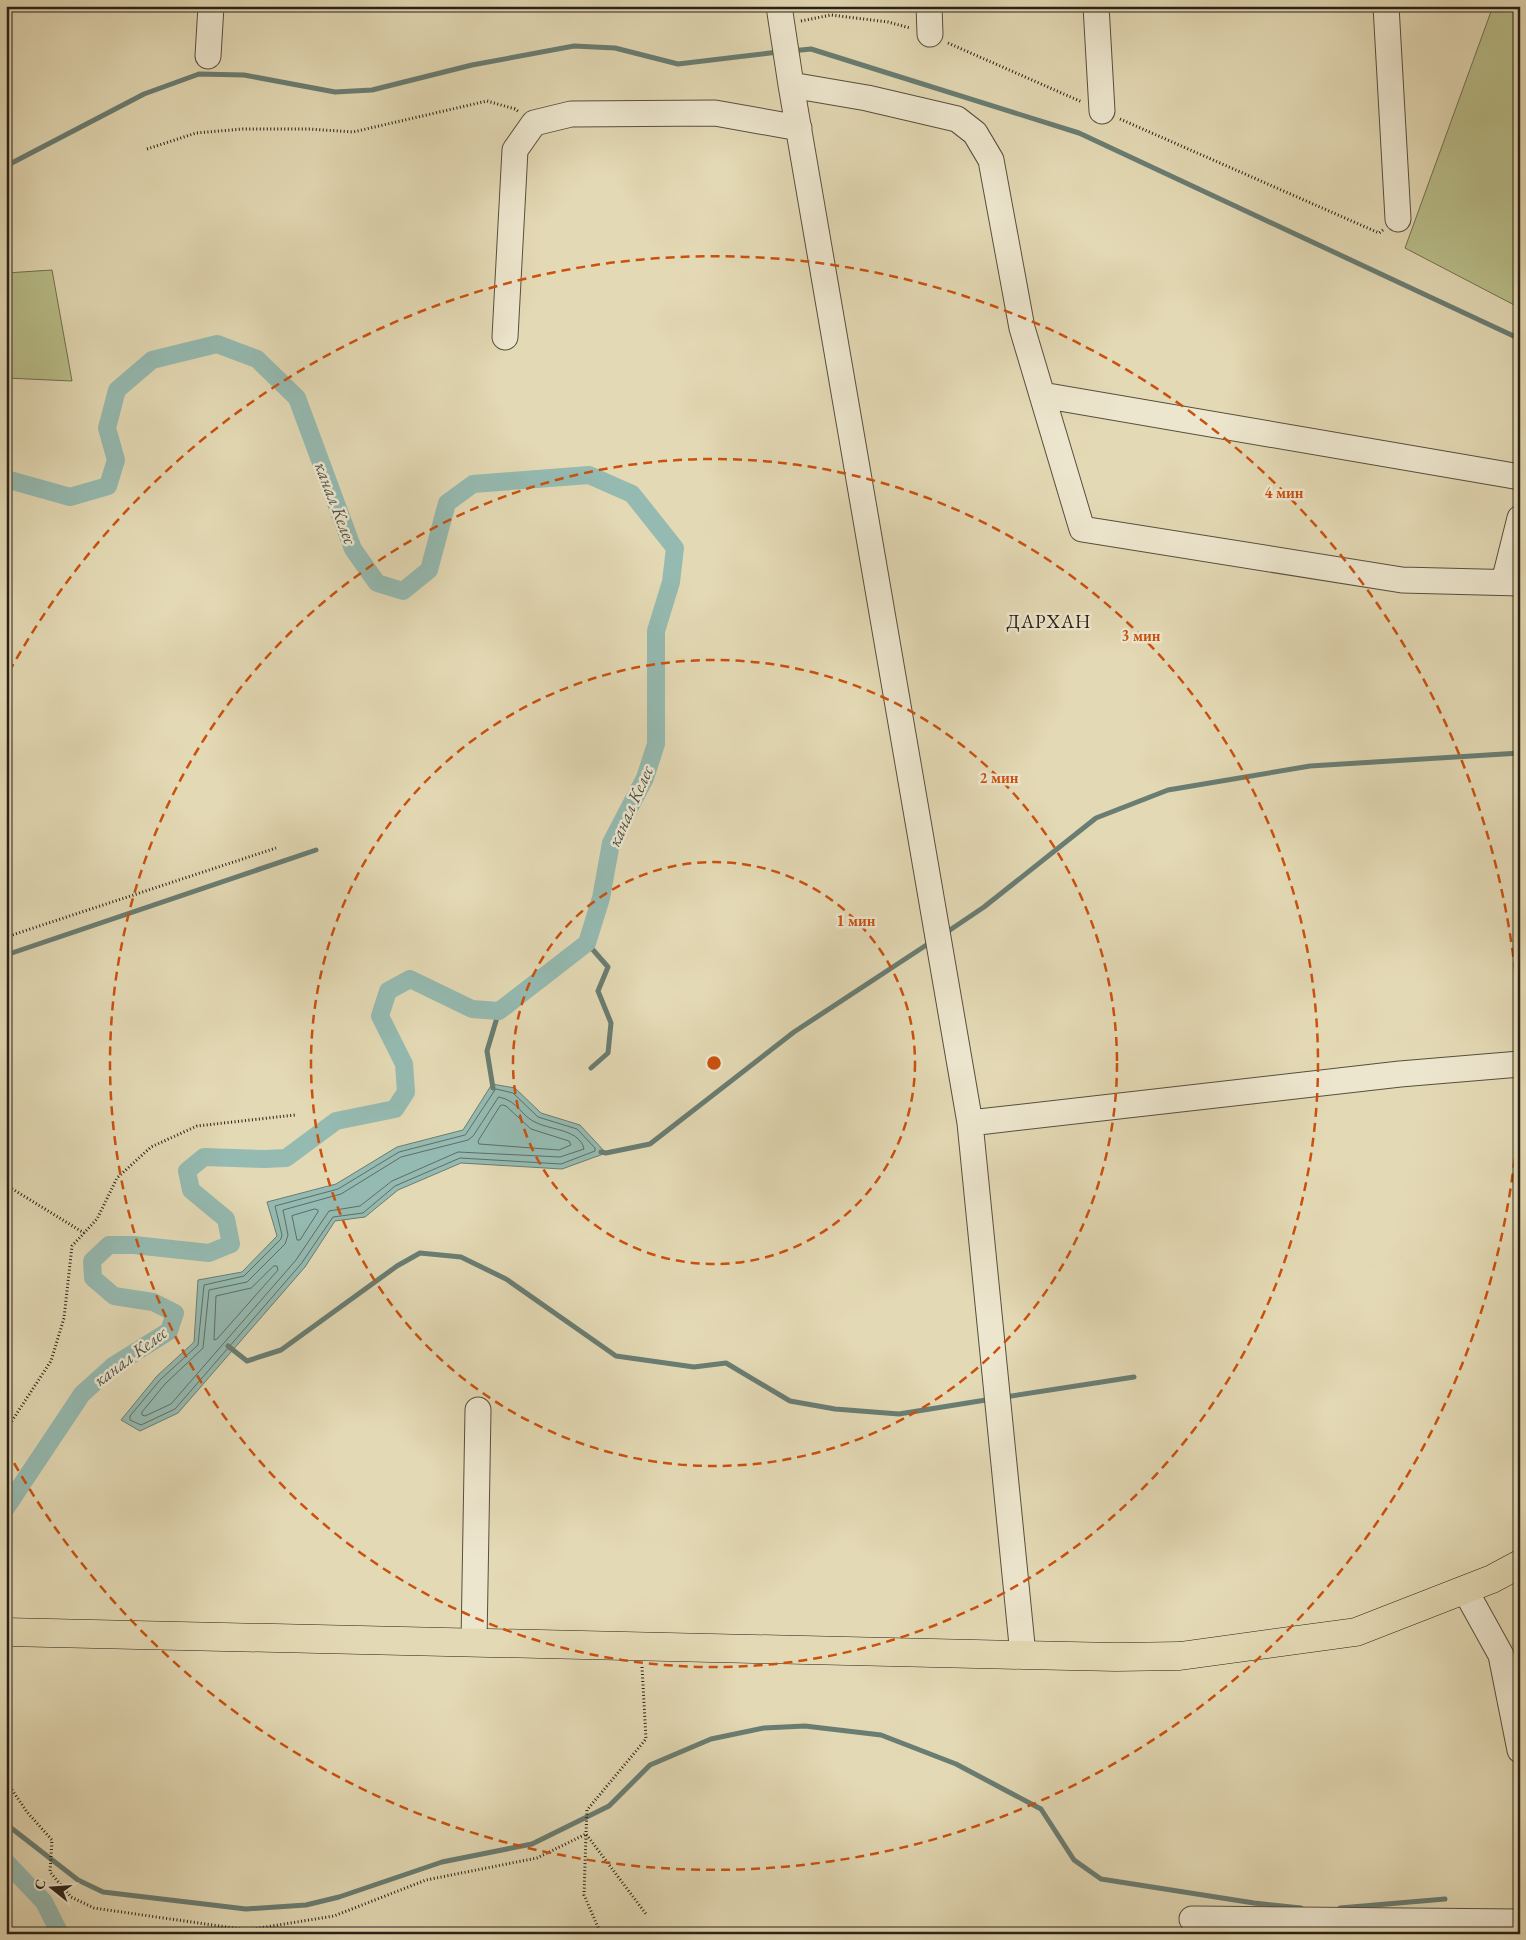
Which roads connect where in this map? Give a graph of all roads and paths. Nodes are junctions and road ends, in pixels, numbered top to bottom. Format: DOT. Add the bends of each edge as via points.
graph roads {
  1 [pos="211,6"];
  2 [pos="779,6"];
  3 [pos="929,6"];
  4 [pos="1096,6"];
  5 [pos="1386,6"];
  6 [pos="930,34"];
  7 [pos="208,56"];
  8 [pos="791,85"];
  9 [pos="1102,111"];
  10 [pos="534,123"];
  11 [pos="798,128"];
  12 [pos="147,149"];
  13 [pos="1398,219"];
  14 [pos="505,337"];
  15 [pos="1042,396"];
  16 [pos="1520,477"];
  17 [pos="1520,518"];
  18 [pos="1512,582"];
  19 [pos="276,848"];
  20 [pos="6,937"];
  21 [pos="1520,1064"];
  22 [pos="295,1115"];
  23 [pos="970,1123"];
  24 [pos="6,1185"];
  25 [pos="84,1233"];
  26 [pos="478,1410"];
  27 [pos="6,1430"];
  28 [pos="1520,1564"];
  29 [pos="1465,1590"];
  30 [pos="6,1632"];
  31 [pos="474,1642"];
  32 [pos="641,1646"];
  33 [pos="1023,1655"];
  34 [pos="1520,1750"];
  35 [pos="6,1781"];
  36 [pos="586,1834"];
  37 [pos="646,1914"];
  38 [pos="1192,1919"];
  39 [pos="1520,1922"];
  40 [pos="247,1932"];
  41 [pos="601,1934"];
  1 -- 7 [label="street"];
  2 -- 8 [label="street"];
  3 -- 6 [label="street"];
  4 -- 9 [label="street"];
  5 -- 13 [label="street"];
  8 -- 11 [label="street"];
  8 -- 15 [label="street" via="867,98 957,119 975,133 991,160 1022,328"];
  10 -- 11 [label="street" via="571,114 715,113"];
  10 -- 12 [label="path" via="515,109 487,101 353,132 243,129 196,133"];
  10 -- 14 [label="street" via="515,150"];
  11 -- 23 [label="street"];
  15 -- 16 [label="street"];
  15 -- 18 [label="street" via="1082,529 1402,580"];
  17 -- 18 [label="street"];
  19 -- 20 [label="path"];
  21 -- 23 [label="street" via="1400,1074"];
  22 -- 25 [label="path" via="197,1126 151,1147 118,1178 97,1219"];
  23 -- 33 [label="street"];
  24 -- 25 [label="path"];
  25 -- 27 [label="path" via="72,1246 64,1318 51,1361"];
  26 -- 31 [label="street"];
  28 -- 29 [label="main road"];
  29 -- 33 [label="main road" via="1356,1632 1180,1656"];
  29 -- 34 [label="street" via="1501,1655"];
  30 -- 31 [label="main road"];
  31 -- 32 [label="main road"];
  32 -- 33 [label="main road"];
  32 -- 36 [label="path" via="646,1739 587,1810"];
  35 -- 40 [label="path" via="52,1840 50,1872 71,1897 94,1908"];
  36 -- 37 [label="path"];
  36 -- 40 [label="path" via="538,1858 426,1880 334,1916"];
  36 -- 41 [label="path" via="584,1895"];
  38 -- 39 [label="street"];
}
